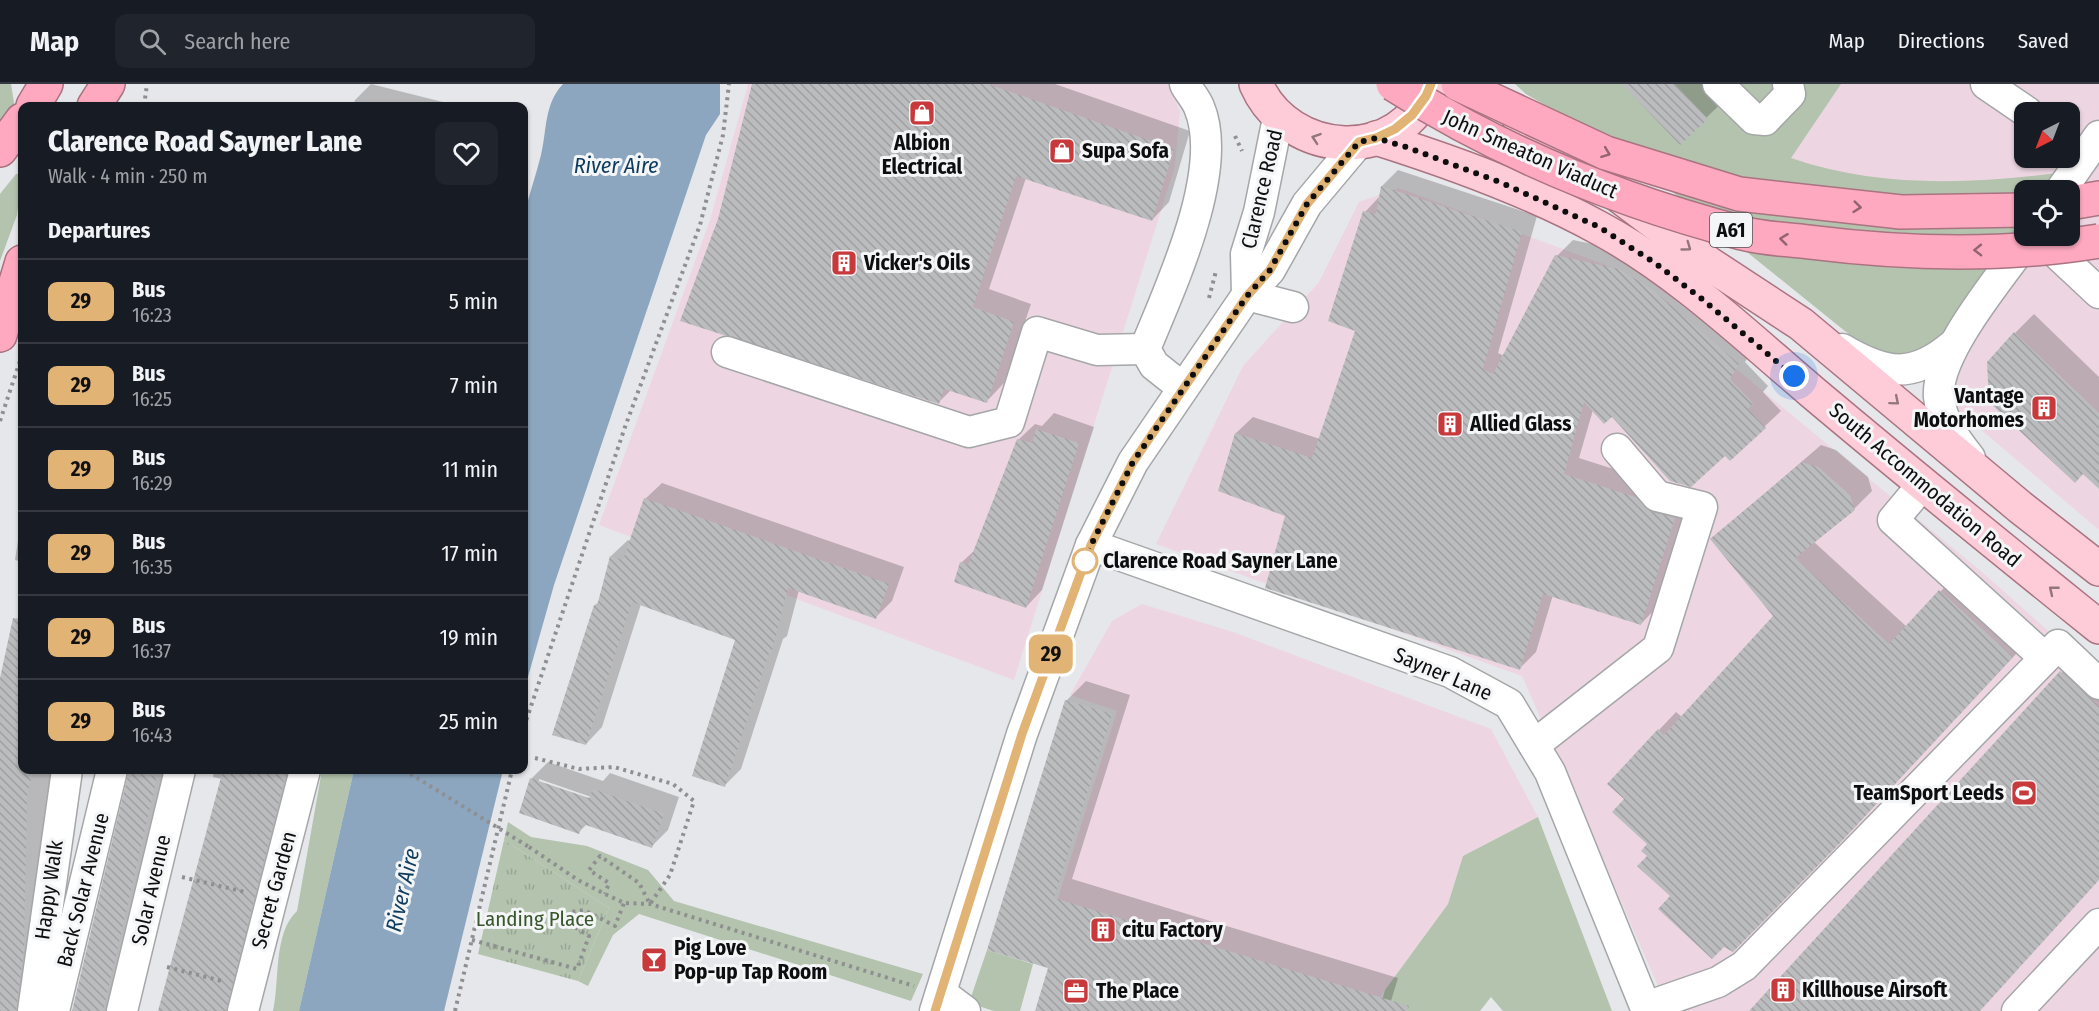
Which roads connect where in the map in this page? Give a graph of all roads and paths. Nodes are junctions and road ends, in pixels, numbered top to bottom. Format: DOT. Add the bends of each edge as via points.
graph roads {
  1 [pos="147,84"];
  2 [pos="729,84"];
  3 [pos="1185,84"];
  4 [pos="1256,84"];
  5 [pos="1393,84"];
  6 [pos="1431,84"];
  7 [pos="1458,84"];
  8 [pos="1474,84"];
  9 [pos="1718,84"];
  10 [pos="1788,84"];
  11 [pos="1986,84"];
  12 [pos="145,102"];
  13 [pos="2014,103"];
  14 [pos="1278,118"];
  15 [pos="18,124"];
  16 [pos="1367,140"];
  17 [pos="2085,144"];
  18 [pos="0,150"];
  19 [pos="2066,180"];
  20 [pos="2099,198"];
  21 [pos="2080,201"];
  22 [pos="2014,210"];
  23 [pos="2099,241"];
  24 [pos="2023,246"];
  25 [pos="2049,246"];
  26 [pos="18,275"];
  27 [pos="2099,293"];
  28 [pos="1247,296"];
  29 [pos="1293,307"];
  30 [pos="1801,324"];
  31 [pos="0,335"];
  32 [pos="1955,343"];
  33 [pos="1145,349"];
  34 [pos="727,352"];
  35 [pos="18,366"];
  36 [pos="1183,388"];
  37 [pos="0,421"];
  38 [pos="1617,449"];
  39 [pos="1923,484"];
  40 [pos="1997,488"];
  41 [pos="1091,545"];
  42 [pos="2099,569"];
  43 [pos="2099,627"];
  44 [pos="2045,658"];
  45 [pos="2099,684"];
  46 [pos="528,715"];
  47 [pos="1534,745"];
  48 [pos="535,758"];
  49 [pos="66,774"];
  50 [pos="111,774"];
  51 [pos="179,774"];
  52 [pos="304,774"];
  53 [pos="410,774"];
  54 [pos="511,774"];
  55 [pos="215,885"];
  56 [pos="240,890"];
  57 [pos="605,894"];
  58 [pos="624,903"];
  59 [pos="650,904"];
  60 [pos="2099,924"];
  61 [pos="472,940"];
  62 [pos="167,967"];
  63 [pos="246,999"];
  64 [pos="939,999"];
  65 [pos="1647,1009"];
  66 [pos="33,1011"];
  67 [pos="54,1011"];
  68 [pos="122,1011"];
  69 [pos="455,1011"];
  70 [pos="965,1011"];
  71 [pos="2017,1011"];
  1 -- 12 [label="path"];
  2 -- 46 [label="path" via="723,135 700,225 625,427"];
  3 -- 33 [label="street" via="1200,108 1207,148 1201,193 1183,255"];
  4 -- 14 [label="main road, South Accommodation Road"];
  23 -- 5 [label="highway, John Smeaton Viaduct / A61, one-way, bridge" via="2052,249 1886,251 1744,234 1599,189 1450,120"];
  6 -- 16 [label="main road, South Accommodation Road" via="1412,115 1395,129"];
  7 -- 22 [label="highway, John Smeaton Viaduct / A61, one-way, bridge" via="1606,153 1739,194 1901,212"];
  8 -- 30 [label="main road, South Accommodation Road, one-way" via="1691,250"];
  9 -- 10 [label="street" via="1754,119 1765,120 1790,94"];
  11 -- 13 [label="street"];
  16 -- 14 [label="main road, South Accommodation Road, one-way" via="1327,142 1298,132"];
  14 -- 28 [label="street, Clarence Road" via="1259,212 1246,254"];
  15 -- 18 [label="highway"];
  16 -- 28 [label="street, Clarence Road" via="1307,204 1270,270"];
  16 -- 39 [label="main road, South Accommodation Road" via="1502,183 1627,244 1702,299"];
  17 -- 19 [label="street"];
  20 -- 21 [label="highway"];
  24 -- 32 [label="street"];
  25 -- 27 [label="street"];
  26 -- 31 [label="highway"];
  28 -- 29 [label="street"];
  28 -- 36 [label="street, Clarence Road"];
  30 -- 32 [label="street" via="1855,357 1896,370 1926,365"];
  30 -- 40 [label="main road, South Accommodation Road, one-way"];
  32 -- 40 [label="street" via="1941,374 1942,412 1959,444"];
  33 -- 34 [label="street" via="1097,350 1036,332 1009,422 969,432"];
  33 -- 36 [label="street" via="1154,365"];
  35 -- 37 [label="path"];
  36 -- 41 [label="street, Clarence Road" via="1133,462"];
  38 -- 47 [label="street" via="1657,496 1702,507 1658,648"];
  43 -- 39 [label="main road, South Accommodation Road, one-way"];
  39 -- 44 [label="street" via="1893,520"];
  40 -- 42 [label="main road, South Accommodation Road"];
  41 -- 47 [label="street, Sayner Lane" via="1450,672 1509,704"];
  41 -- 64 [label="street, Clarence Road" via="1022,734"];
  44 -- 45 [label="street" via="2058,645"];
  44 -- 65 [label="street" via="1744,966 1718,982"];
  47 -- 65 [label="street, Sayner Lane" via="1550,772"];
  48 -- 59 [label="path" via="579,770 614,767 673,784 694,801 670,875"];
  49 -- 66 [label="street, Happy Walk"];
  50 -- 67 [label="street, Back Solar Avenue"];
  51 -- 68 [label="street, Solar Avenue"];
  52 -- 63 [label="street, Secret Garden"];
  53 -- 57 [label="path, bridge"];
  54 -- 61 [label="path"];
  55 -- 56 [label="path"];
  57 -- 58 [label="path"];
  57 -- 59 [label="path" via="609,883 589,870 600,856 639,883"];
  58 -- 59 [label="path"];
  58 -- 61 [label="path" via="615,926 584,910 571,912 570,924 589,936 577,969"];
  59 -- 64 [label="path"];
  60 -- 71 [label="street"];
  61 -- 69 [label="path"];
  62 -- 63 [label="path"];
  64 -- 70 [label="street"];
}
